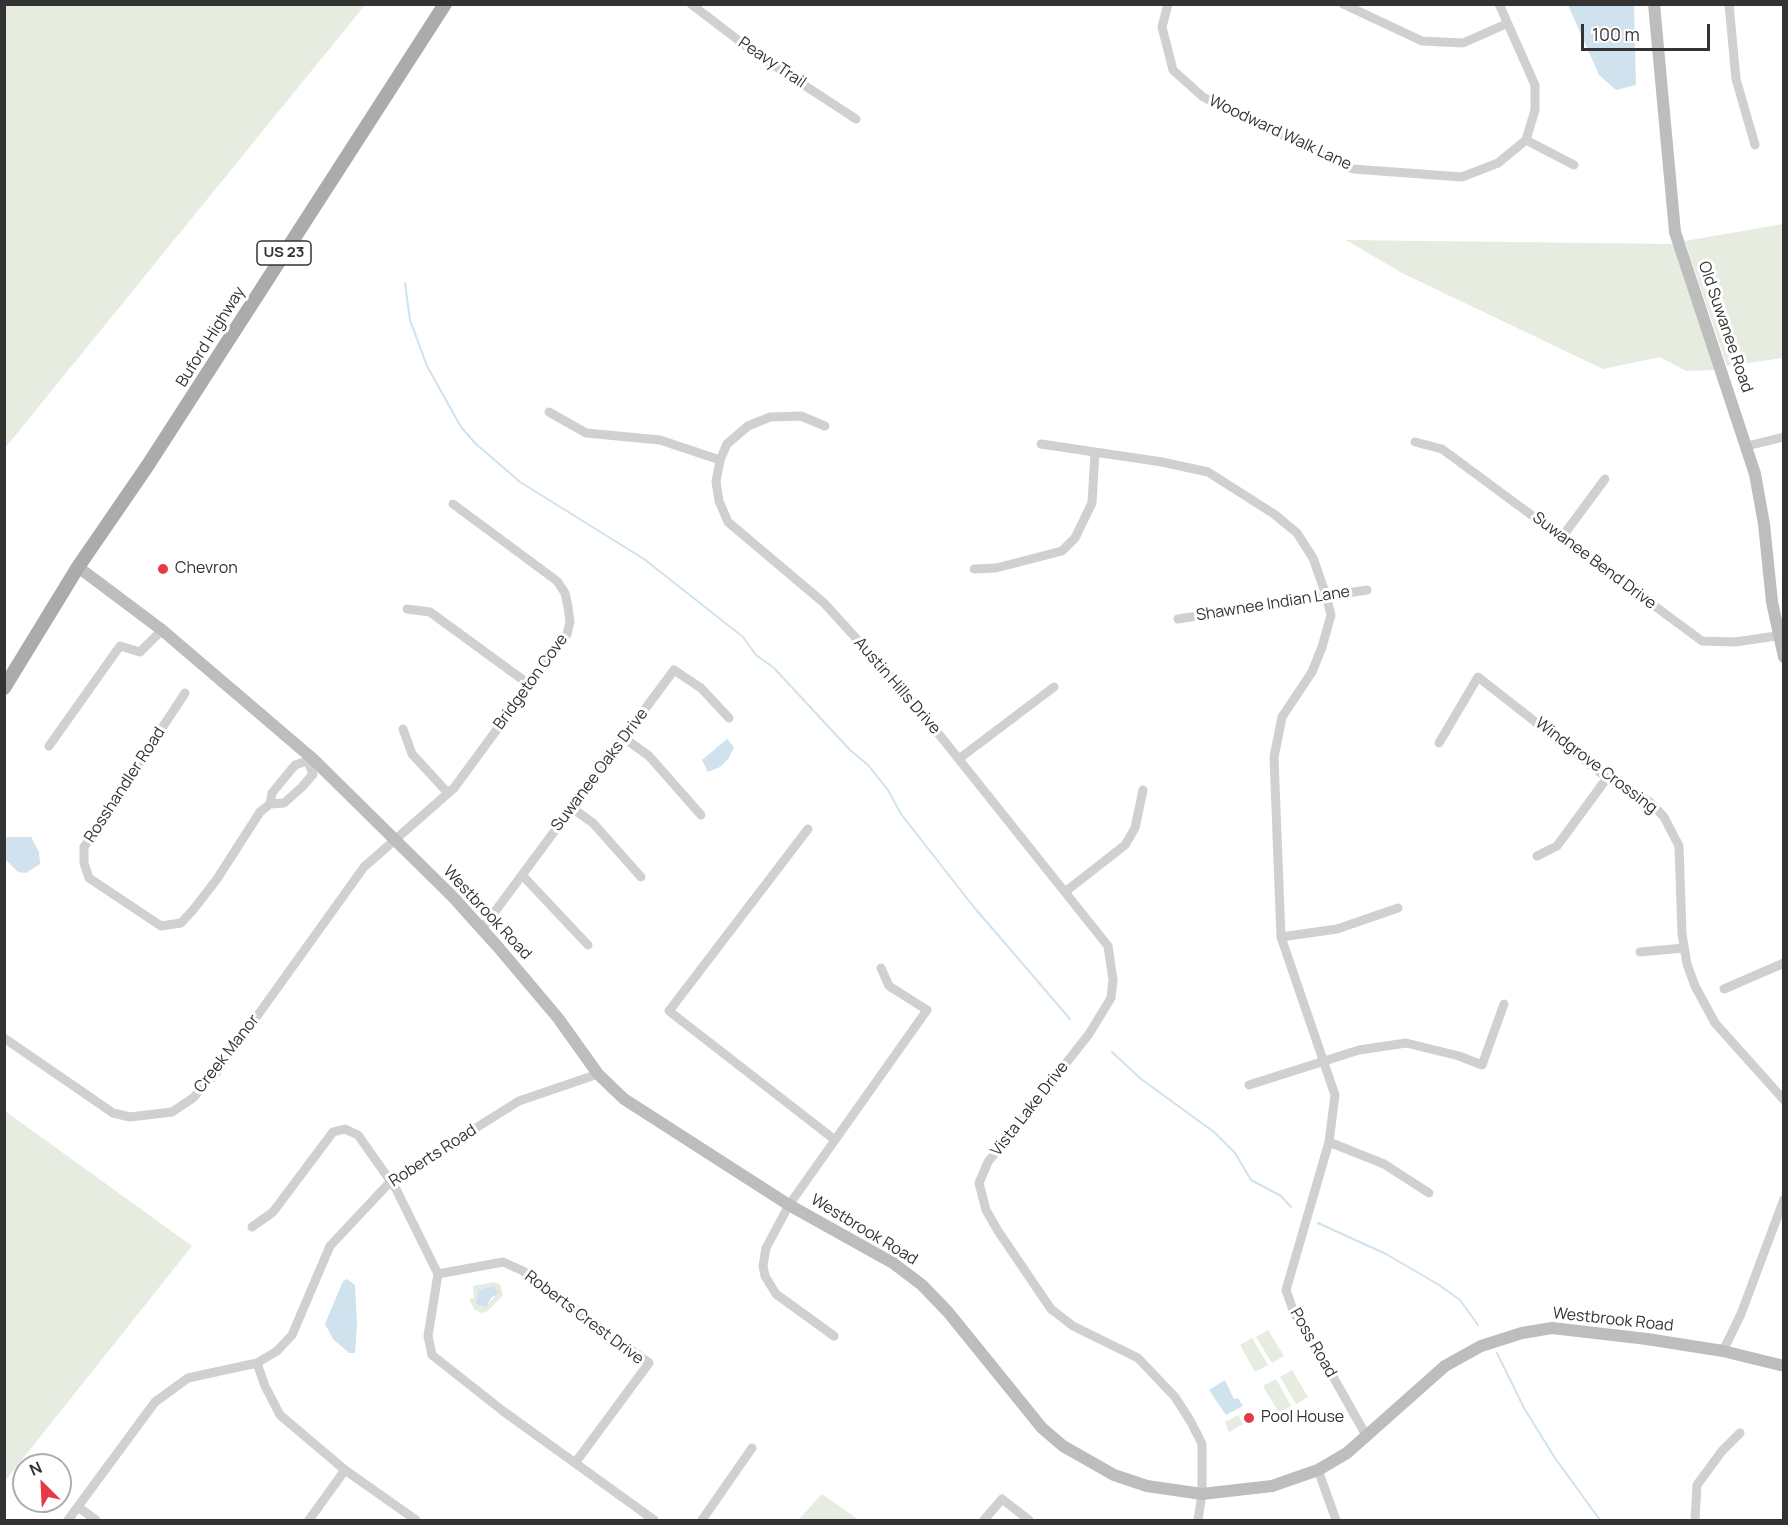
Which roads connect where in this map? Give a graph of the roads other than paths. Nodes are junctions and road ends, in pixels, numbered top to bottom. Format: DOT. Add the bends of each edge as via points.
graph roads {
  1 [pos="445,4"];
  2 [pos="691,4"];
  3 [pos="1168,4"];
  4 [pos="1343,4"];
  5 [pos="1499,4"];
  6 [pos="1654,4"];
  7 [pos="1729,4"];
  8 [pos="1506,24"];
  9 [pos="856,119"];
  10 [pos="1526,140"];
  11 [pos="1755,146"];
  12 [pos="1574,165"];
  13 [pos="549,412"];
  14 [pos="825,426"];
  15 [pos="1784,437"];
  16 [pos="1415,442"];
  17 [pos="1041,444"];
  18 [pos="1747,446"];
  19 [pos="1095,453"];
  20 [pos="720,460"];
  21 [pos="1605,479"];
  22 [pos="453,504"];
  23 [pos="1563,537"];
  24 [pos="78,567"];
  25 [pos="974,569"];
  26 [pos="1367,590"];
  27 [pos="1326,595"];
  28 [pos="407,609"];
  29 [pos="1178,619"];
  30 [pos="162,630"];
  31 [pos="1781,635"];
  32 [pos="1784,657"];
  33 [pos="530,685"];
  34 [pos="1054,687"];
  35 [pos="4,688"];
  36 [pos="185,693"];
  37 [pos="729,718"];
  38 [pos="403,729"];
  39 [pos="624,738"];
  40 [pos="1438,743"];
  41 [pos="48,746"];
  42 [pos="960,758"];
  43 [pos="311,761"];
  44 [pos="1607,778"];
  45 [pos="1143,790"];
  46 [pos="448,794"];
  47 [pos="270,804"];
  48 [pos="572,808"];
  49 [pos="701,815"];
  50 [pos="808,829"];
  51 [pos="396,841"];
  52 [pos="1537,856"];
  53 [pos="522,875"];
  54 [pos="641,877"];
  55 [pos="1065,892"];
  56 [pos="1398,908"];
  57 [pos="482,929"];
  58 [pos="1281,937"];
  59 [pos="588,945"];
  60 [pos="1684,948"];
  61 [pos="1640,952"];
  62 [pos="1784,963"];
  63 [pos="881,968"];
  64 [pos="1724,989"];
  65 [pos="1504,1004"];
  66 [pos="1091,1031"];
  67 [pos="4,1038"];
  68 [pos="1323,1063"];
  69 [pos="598,1074"];
  70 [pos="1249,1085"];
  71 [pos="1784,1100"];
  72 [pos="835,1140"];
  73 [pos="1329,1142"];
  74 [pos="391,1181"];
  75 [pos="1429,1193"];
  76 [pos="1784,1199"];
  77 [pos="789,1205"];
  78 [pos="252,1227"];
  79 [pos="438,1274"];
  80 [pos="834,1336"];
  81 [pos="1723,1351"];
  82 [pos="257,1363"];
  83 [pos="1784,1366"];
  84 [pos="1740,1433"];
  85 [pos="1367,1437"];
  86 [pos="752,1448"];
  87 [pos="575,1463"];
  88 [pos="345,1470"];
  89 [pos="1318,1470"];
  90 [pos="1202,1494"];
  91 [pos="78,1508"];
  92 [pos="68,1521"];
  93 [pos="96,1521"];
  94 [pos="309,1521"];
  95 [pos="416,1521"];
  96 [pos="654,1521"];
  97 [pos="702,1521"];
  98 [pos="984,1521"];
  99 [pos="1029,1521"];
  100 [pos="1197,1521"];
  101 [pos="1336,1521"];
  102 [pos="1695,1521"];
  1 -- 24 [label="main road, Buford Highway / US 23"];
  2 -- 9 [label="street, Peavy Trail" via="755,53"];
  3 -- 10 [label="street, Woodward Walk Lane" via="1162,27 1173,70 1203,98 1353,169 1462,177 1498,163"];
  4 -- 8 [label="street" via="1422,41 1463,43"];
  5 -- 8 [label="street"];
  6 -- 18 [label="street, Old Suwanee Road" via="1675,232"];
  7 -- 11 [label="street" via="1736,79"];
  8 -- 10 [label="street" via="1535,85 1535,110"];
  10 -- 12 [label="street"];
  13 -- 20 [label="street" via="586,433 660,440"];
  14 -- 20 [label="street, Austin Hills Drive" via="801,416 770,417 748,426 727,444"];
  15 -- 18 [label="street"];
  16 -- 23 [label="street, Suwanee Bend Drive" via="1442,449"];
  17 -- 19 [label="street, Poss Road"];
  18 -- 31 [label="street, Old Suwanee Road"];
  19 -- 25 [label="street" via="1092,504 1084,523 1062,551 996,568"];
  19 -- 27 [label="street, Poss Road" via="1208,472 1297,533 1313,558"];
  20 -- 42 [label="street, Austin Hills Drive" via="716,482 728,522 824,603"];
  21 -- 23 [label="street"];
  22 -- 33 [label="street, Bridgeton Cove" via="557,581 565,593 570,622 567,634"];
  23 -- 31 [label="street, Suwanee Bend Drive" via="1702,641 1735,642"];
  24 -- 30 [label="street, Westbrook Road"];
  24 -- 35 [label="main road, Buford Highway / US 23"];
  26 -- 27 [label="street, Shawnee Indian Lane"];
  27 -- 29 [label="street, Shawnee Indian Lane"];
  27 -- 58 [label="street, Poss Road" via="1330,615 1322,647 1312,672 1282,717 1275,757"];
  28 -- 33 [label="street" via="430,612"];
  30 -- 41 [label="street" via="140,652 120,646"];
  30 -- 43 [label="street, Westbrook Road"];
  31 -- 32 [label="street, Old Suwanee Road"];
  33 -- 46 [label="street, Bridgeton Cove"];
  34 -- 42 [label="street"];
  36 -- 47 [label="street, Rosshandler Road" via="84,847 89,878 161,926 181,923 218,879 260,812"];
  37 -- 39 [label="street, Suwanee Oaks Drive" via="701,688 674,670"];
  38 -- 46 [label="street" via="412,754"];
  39 -- 48 [label="street, Suwanee Oaks Drive"];
  39 -- 49 [label="street" via="649,756"];
  40 -- 44 [label="street, Windgrove Crossing" via="1478,677"];
  42 -- 55 [label="street, Austin Hills Drive"];
  43 -- 47 [label="street, Rosshandler Road" via="295,765 272,793"];
  43 -- 47 [label="street, Rosshandler Road" via="313,774 302,787 284,803"];
  43 -- 51 [label="street, Westbrook Road"];
  44 -- 52 [label="street" via="1557,846"];
  44 -- 60 [label="street, Windgrove Crossing" via="1650,802 1664,817 1679,846"];
  45 -- 55 [label="street" via="1135,828 1125,845"];
  46 -- 51 [label="street, Bridgeton Cove"];
  48 -- 53 [label="street, Suwanee Oaks Drive"];
  48 -- 54 [label="street" via="593,823"];
  50 -- 72 [label="street" via="669,1011"];
  51 -- 57 [label="street, Westbrook Road"];
  51 -- 67 [label="street, Creek Manor" via="364,867 217,1072 193,1098 172,1112 130,1117 113,1113"];
  53 -- 57 [label="street, Suwanee Oaks Drive"];
  53 -- 59 [label="street"];
  55 -- 66 [label="street, Austin Hills Drive" via="1107,946 1112,962 1111,998"];
  56 -- 58 [label="street" via="1337,929"];
  57 -- 69 [label="street, Westbrook Road" via="558,1018"];
  58 -- 68 [label="street, Poss Road"];
  60 -- 61 [label="street"];
  60 -- 71 [label="street, Windgrove Crossing" via="1695,986 1715,1023"];
  62 -- 64 [label="street"];
  63 -- 72 [label="street" via="889,986 927,1010"];
  65 -- 68 [label="street" via="1482,1065 1406,1043 1359,1050"];
  66 -- 90 [label="street, Vista Lake Drive" via="988,1162 979,1183 986,1210 998,1231 1051,1309 1073,1326 1138,1358 1175,1397 1202,1444"];
  68 -- 70 [label="street"];
  68 -- 73 [label="street, Poss Road" via="1335,1095"];
  69 -- 74 [label="street, Roberts Road" via="519,1101"];
  69 -- 77 [label="street, Westbrook Road" via="624,1099"];
  72 -- 77 [label="street"];
  73 -- 75 [label="street" via="1384,1164"];
  73 -- 85 [label="street, Poss Road" via="1286,1290 1294,1313"];
  74 -- 78 [label="street" via="358,1135 345,1129 333,1132 273,1212"];
  74 -- 79 [label="street"];
  74 -- 82 [label="street, Roberts Road" via="330,1246 292,1335 277,1351"];
  76 -- 81 [label="street"];
  77 -- 80 [label="street" via="766,1248 765,1276 776,1294"];
  77 -- 90 [label="street, Westbrook Road" via="893,1263 922,1285 1024,1408 1064,1446 1114,1475 1147,1486"];
  79 -- 87 [label="street" via="428,1336 432,1355"];
  79 -- 87 [label="street, Roberts Crest Drive" via="504,1262 523,1271 649,1363"];
  81 -- 83 [label="street, Westbrook Road"];
  81 -- 85 [label="street, Westbrook Road" via="1552,1329 1522,1333 1481,1346 1445,1366"];
  82 -- 88 [label="street" via="280,1415"];
  82 -- 91 [label="street" via="188,1378 171,1388 138,1423"];
  84 -- 102 [label="street" via="1697,1485"];
  85 -- 89 [label="street, Westbrook Road"];
  86 -- 97 [label="street"];
  87 -- 96 [label="street"];
  88 -- 94 [label="street"];
  88 -- 95 [label="street"];
  89 -- 90 [label="street, Westbrook Road" via="1272,1486"];
  89 -- 101 [label="street"];
  90 -- 100 [label="street, Vista Lake Drive"];
  91 -- 92 [label="street"];
  91 -- 93 [label="street"];
  98 -- 99 [label="street" via="1002,1499"];
}
